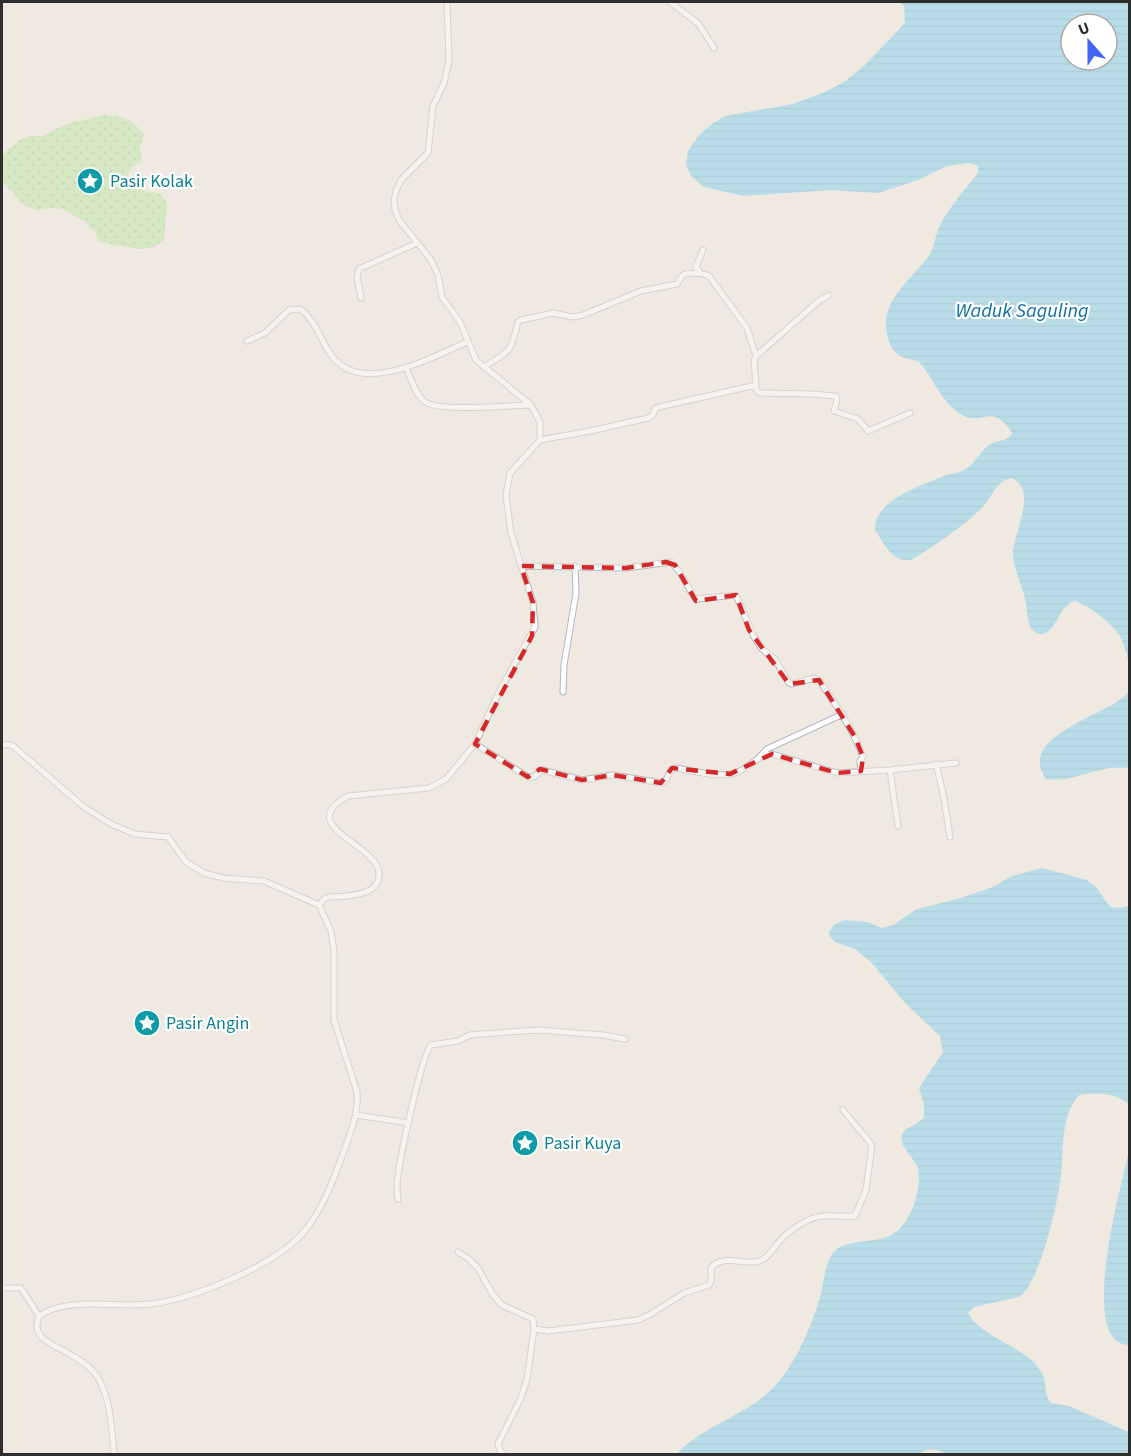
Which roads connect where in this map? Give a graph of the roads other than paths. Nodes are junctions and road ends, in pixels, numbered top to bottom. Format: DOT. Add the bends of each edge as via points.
graph roads {
  1 [pos="447,2"];
  2 [pos="670,2"];
  3 [pos="714,48"];
  4 [pos="417,243"];
  5 [pos="703,250"];
  6 [pos="700,273"];
  7 [pos="829,295"];
  8 [pos="362,298"];
  9 [pos="247,341"];
  10 [pos="467,342"];
  11 [pos="756,356"];
  12 [pos="483,367"];
  13 [pos="406,368"];
  14 [pos="756,385"];
  15 [pos="531,405"];
  16 [pos="910,413"];
  17 [pos="540,440"];
  18 [pos="521,566"];
  19 [pos="575,566"];
  20 [pos="563,692"];
  21 [pos="843,714"];
  22 [pos="475,744"];
  23 [pos="2,746"];
  24 [pos="759,758"];
  25 [pos="956,763"];
  26 [pos="936,764"];
  27 [pos="890,770"];
  28 [pos="861,771"];
  29 [pos="898,826"];
  30 [pos="950,837"];
  31 [pos="319,905"];
  32 [pos="625,1039"];
  33 [pos="843,1110"];
  34 [pos="356,1115"];
  35 [pos="409,1123"];
  36 [pos="398,1199"];
  37 [pos="458,1252"];
  38 [pos="2,1288"];
  39 [pos="39,1316"];
  40 [pos="534,1329"];
  41 [pos="114,1455"];
  42 [pos="504,1455"];
  1 -- 4 [label="street" via="449,61 433,106 428,153 401,180 394,200 399,220"];
  2 -- 3 [label="street" via="698,23"];
  4 -- 8 [label="street" via="359,269"];
  4 -- 10 [label="street" via="435,267 442,297"];
  5 -- 6 [label="street" via="696,269"];
  6 -- 11 [label="street" via="709,276 735,309 747,328"];
  6 -- 12 [label="street" via="684,275 677,284 641,291 583,315 553,313 521,320 510,348"];
  7 -- 11 [label="street"];
  9 -- 13 [label="street" via="265,333 289,310 300,309 330,354 348,369 371,373"];
  10 -- 12 [label="street"];
  10 -- 13 [label="street"];
  11 -- 14 [label="street"];
  12 -- 15 [label="street"];
  13 -- 15 [label="street" via="418,395 429,405"];
  14 -- 16 [label="street" via="760,393 836,396 834,411 858,419 868,431"];
  14 -- 17 [label="street" via="659,407 648,418"];
  15 -- 17 [label="street" via="540,422"];
  17 -- 18 [label="street" via="515,466 507,483 511,533"];
  18 -- 19 [label="street"];
  18 -- 22 [label="street" via="533,603 535,627"];
  19 -- 20 [label="street" via="576,593"];
  19 -- 21 [label="street" via="626,568 671,562 697,599 736,595 749,630 762,649 775,659 789,683 818,679"];
  21 -- 24 [label="street" via="767,750"];
  21 -- 28 [label="street" via="863,757"];
  22 -- 24 [label="street" via="528,777 542,770 582,780 613,775 662,783 674,769 730,774"];
  22 -- 31 [label="street" via="456,769 429,788 348,796 334,806 329,816 333,827 372,858 379,878 364,893 329,897"];
  23 -- 31 [label="street" via="13,746 84,807 111,824 135,834 171,838 186,862 204,873 264,881"];
  24 -- 28 [label="street" via="772,754 837,773"];
  25 -- 26 [label="street"];
  26 -- 27 [label="street"];
  26 -- 30 [label="street"];
  27 -- 28 [label="street"];
  27 -- 29 [label="street"];
  31 -- 34 [label="street" via="331,931 334,1020 357,1092"];
  32 -- 35 [label="street" via="538,1030 480,1034 431,1045"];
  33 -- 40 [label="street" via="872,1145 866,1190 855,1216 820,1216 805,1221 783,1237 771,1256 758,1262 715,1264 709,1285 684,1293 642,1319"];
  34 -- 35 [label="street"];
  34 -- 39 [label="street" via="335,1176 312,1219 302,1234 268,1260 165,1302 135,1306 74,1305"];
  35 -- 36 [label="street" via="398,1176"];
  37 -- 40 [label="street" via="478,1268 502,1305 533,1319"];
  38 -- 39 [label="street" via="21,1288"];
  39 -- 41 [label="street" via="37,1324 42,1339 90,1368 103,1385"];
  40 -- 42 [label="street" via="527,1379 498,1444"];
}
